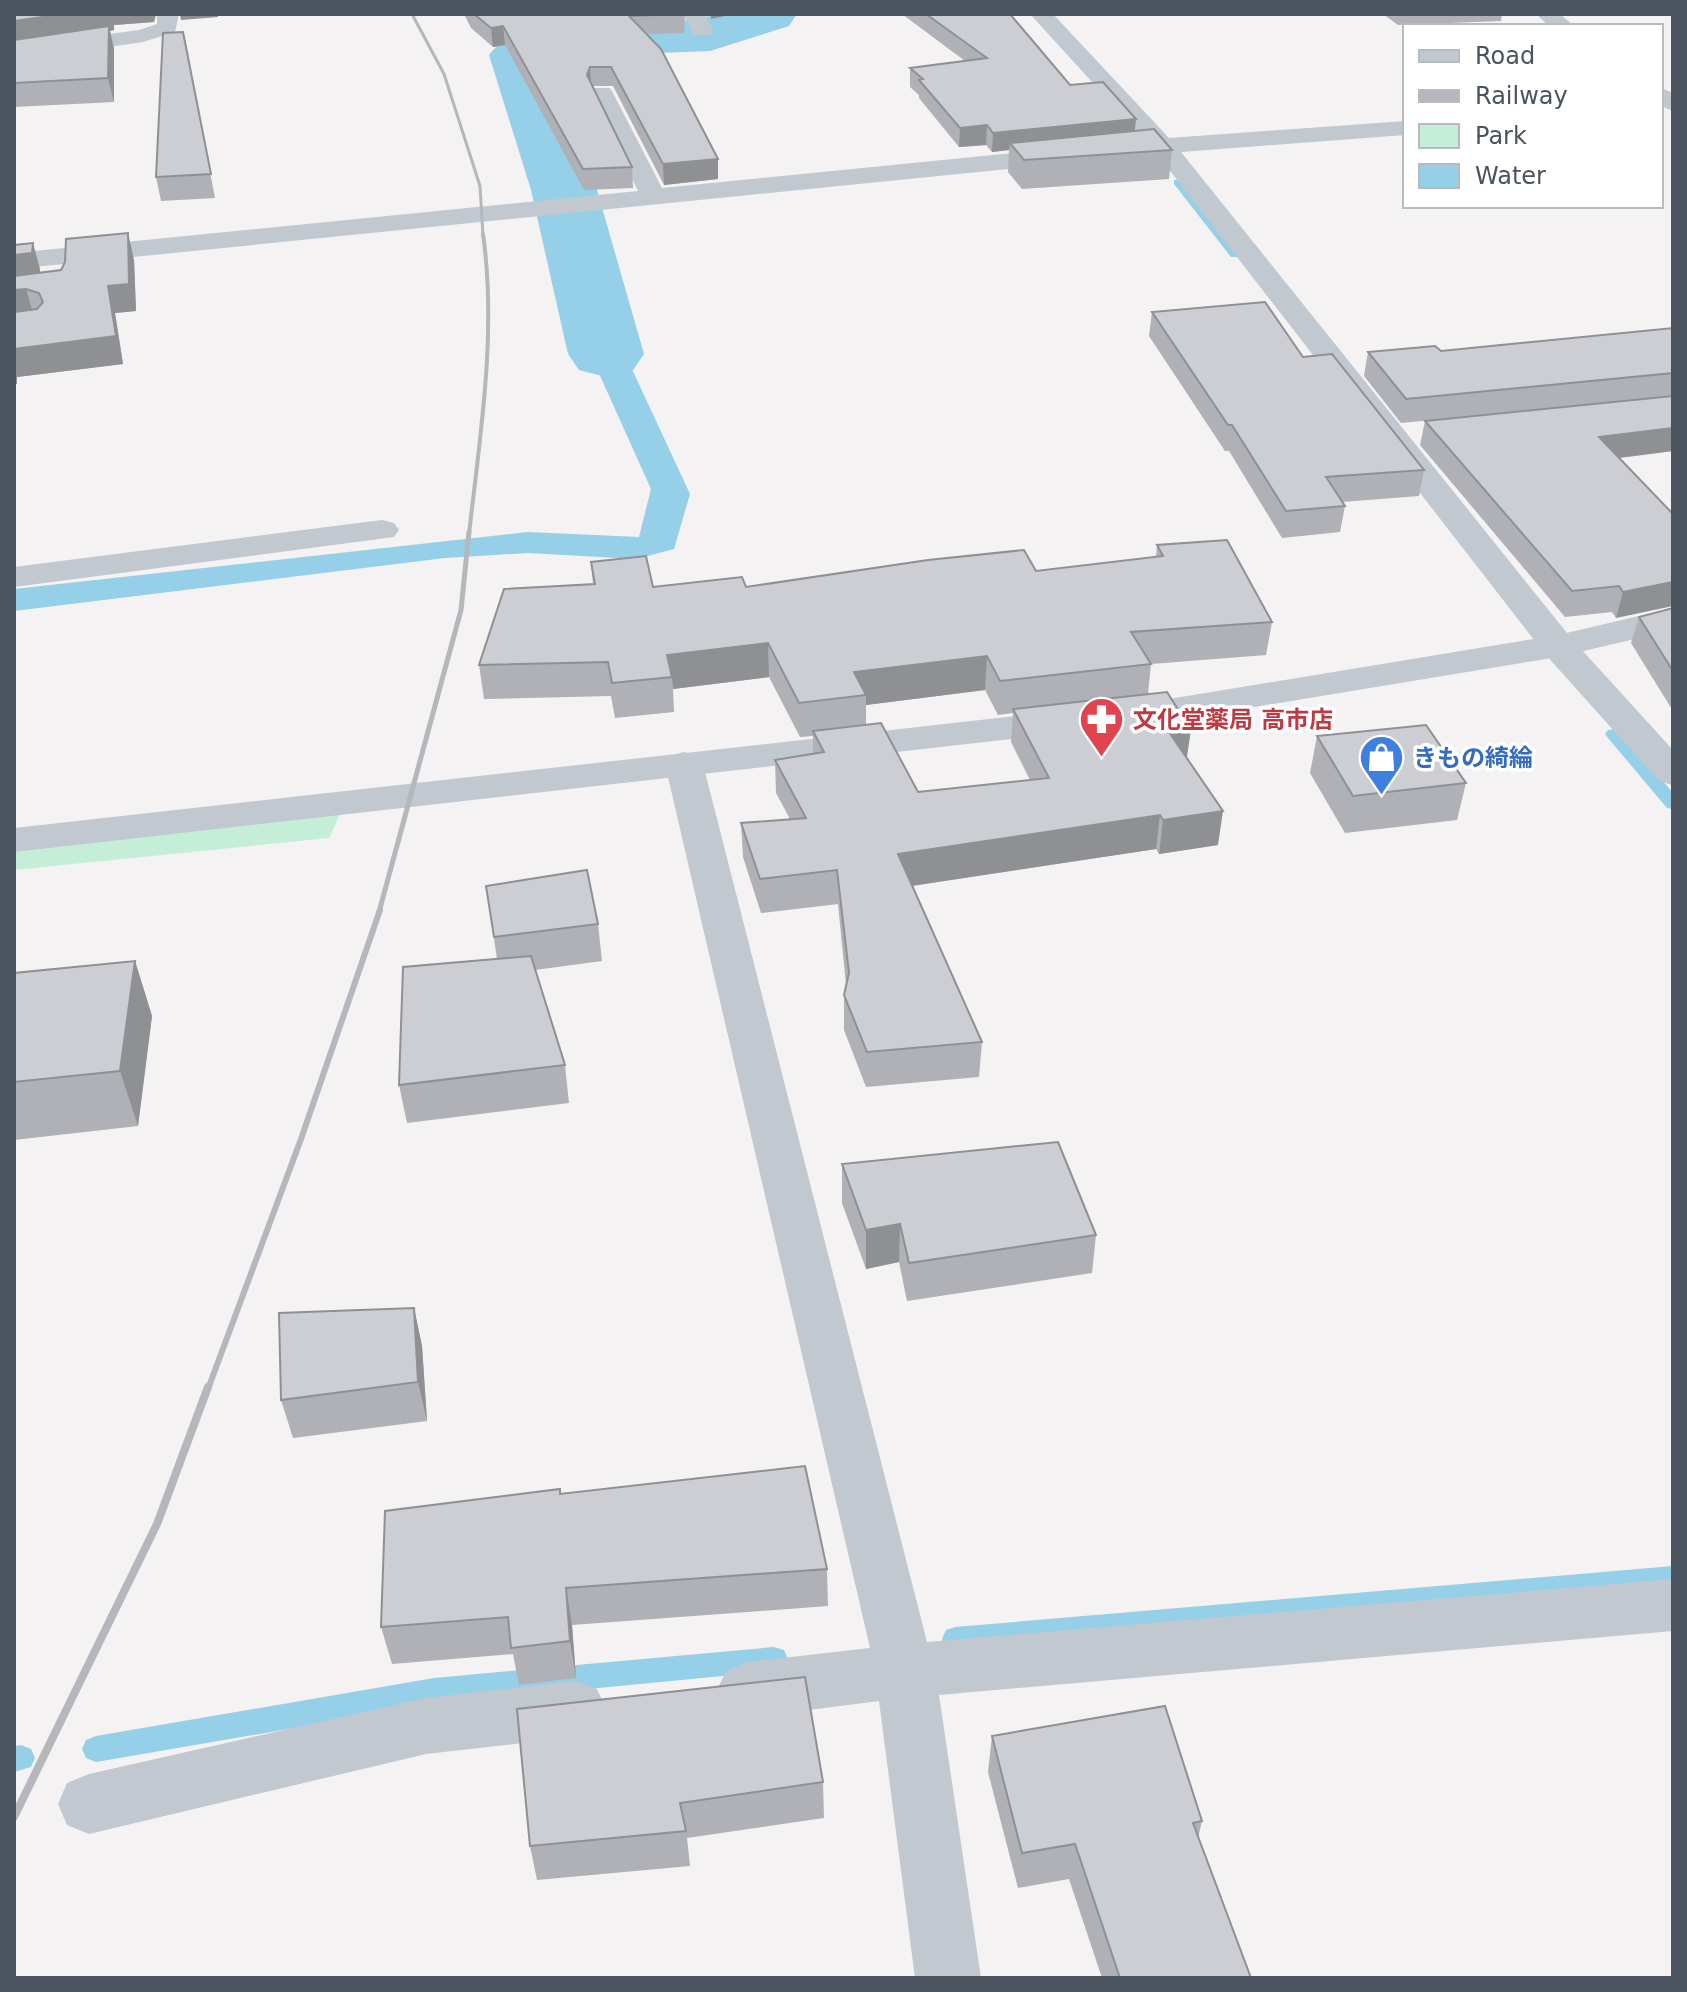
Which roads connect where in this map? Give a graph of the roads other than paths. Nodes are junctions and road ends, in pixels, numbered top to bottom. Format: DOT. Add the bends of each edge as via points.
graph roads {
  1 [pos="168,14"];
  2 [pos="1041,14"];
  3 [pos="14,54"];
  4 [pos="602,93"];
  5 [pos="1403,128"];
  6 [pos="1164,147"];
  7 [pos="653,196"];
  8 [pos="14,261"];
  9 [pos="1424,433"];
  10 [pos="1393,436"];
  11 [pos="382,530"];
  12 [pos="14,577"];
  13 [pos="1673,619"];
  14 [pos="1558,646"];
  15 [pos="684,764"];
  16 [pos="1673,773"];
  17 [pos="14,840"];
  18 [pos="1673,1605"];
  19 [pos="905,1671"];
  20 [pos="689,1696"];
  21 [pos="627,1703"];
  22 [pos="89,1804"];
  23 [pos="948,1978"];
  1 -- 3 [label="street" via="167,27 143,36"];
  2 -- 6 [label="street"];
  4 -- 7 [label="street"];
  5 -- 6 [label="street"];
  6 -- 7 [label="street"];
  6 -- 10 [label="street"];
  7 -- 8 [label="street" via="56,267"];
  9 -- 10 [label="street"];
  10 -- 14 [label="street"];
  11 -- 12 [label="street"];
  13 -- 14 [label="street"];
  14 -- 15 [label="street" via="1169,710"];
  14 -- 16 [label="street"];
  15 -- 17 [label="street"];
  15 -- 19 [label="street"];
  18 -- 19 [label="street"];
  19 -- 20 [label="street"];
  19 -- 23 [label="street"];
  21 -- 22 [label="street" via="426,1726"];
}
